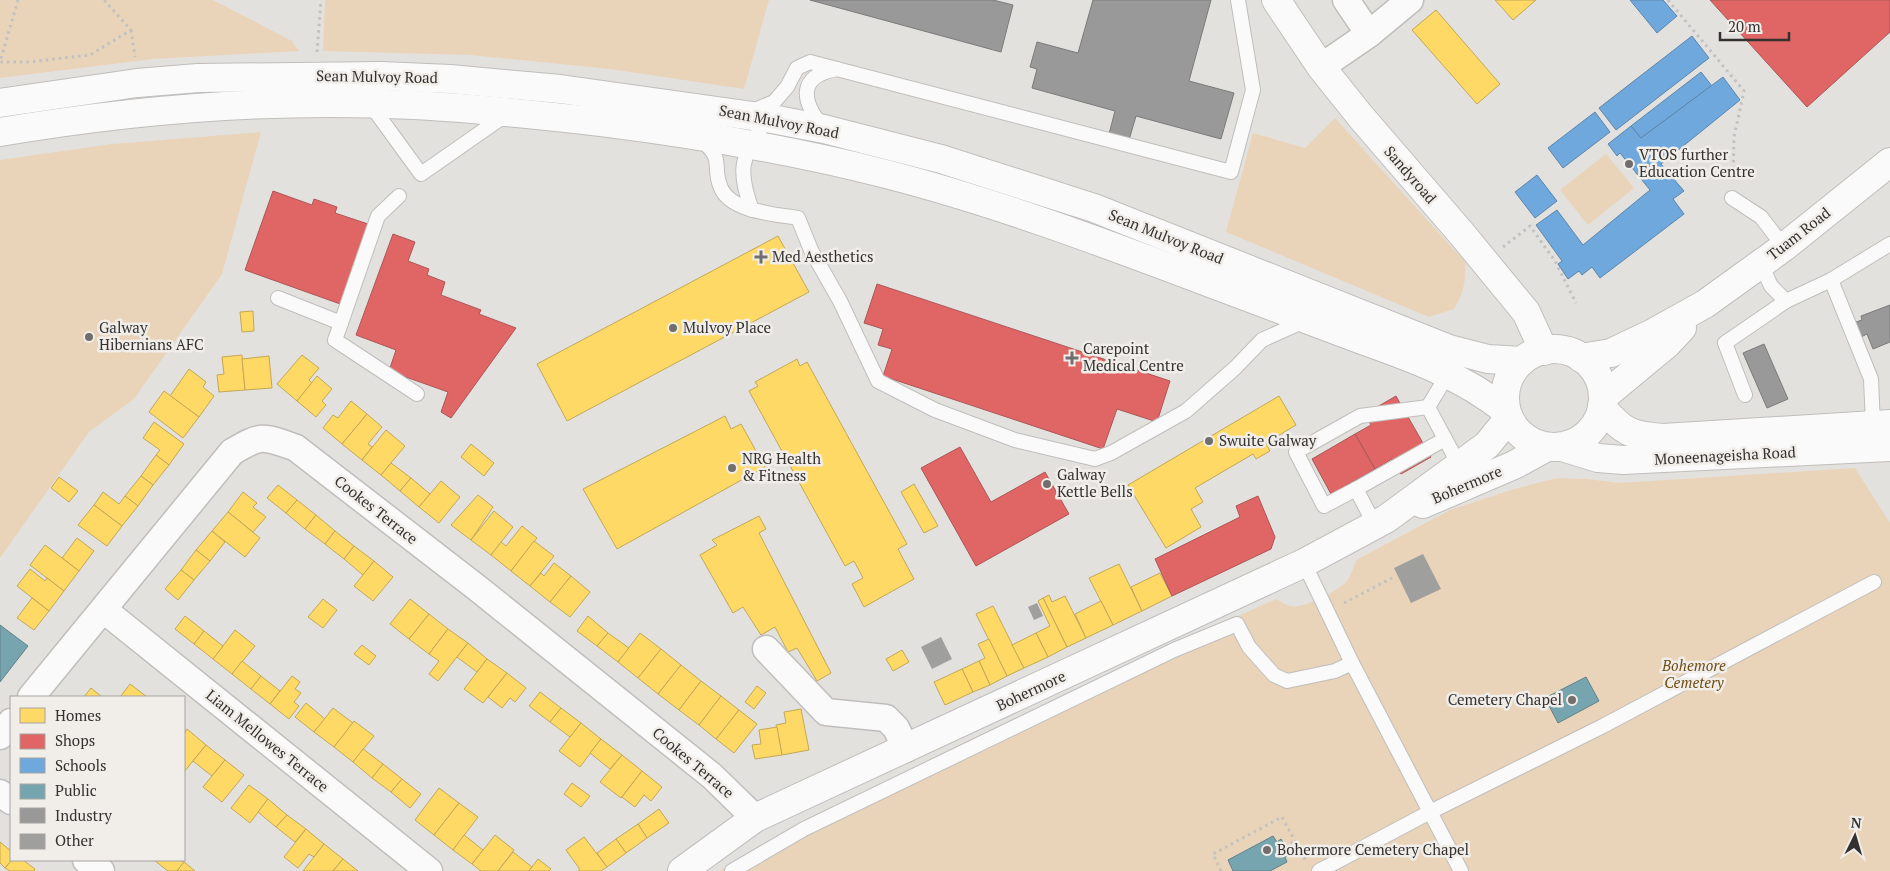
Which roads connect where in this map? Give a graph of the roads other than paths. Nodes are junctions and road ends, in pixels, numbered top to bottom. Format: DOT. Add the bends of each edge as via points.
graph roads {
  1 [pos="1238,0"];
  2 [pos="1276,0"];
  3 [pos="1346,0"];
  4 [pos="1410,0"];
  5 [pos="1369,34"];
  6 [pos="1321,67"];
  7 [pos="838,69"];
  8 [pos="0,103"];
  9 [pos="370,104"];
  10 [pos="510,112"];
  11 [pos="756,116"];
  12 [pos="824,129"];
  13 [pos="0,132"];
  14 [pos="697,135"];
  15 [pos="752,144"];
  16 [pos="1890,162"];
  17 [pos="399,196"];
  18 [pos="1732,198"];
  19 [pos="752,210"];
  20 [pos="1890,244"];
  21 [pos="1784,247"];
  22 [pos="1761,264"];
  23 [pos="1831,280"];
  24 [pos="278,298"];
  25 [pos="1786,301"];
  26 [pos="1705,304"];
  27 [pos="1307,320"];
  28 [pos="341,323"];
  29 [pos="1533,356"];
  30 [pos="1581,358"];
  31 [pos="1448,374"];
  32 [pos="417,394"];
  33 [pos="1745,395"];
  34 [pos="1602,402"];
  35 [pos="1428,407"];
  36 [pos="1507,414"];
  37 [pos="1881,424"];
  38 [pos="1445,439"];
  39 [pos="1554,447"];
  40 [pos="1890,447"];
  41 [pos="1459,465"];
  42 [pos="1356,489"];
  43 [pos="1380,522"];
  44 [pos="1304,563"];
  45 [pos="1874,582"];
  46 [pos="104,610"];
  47 [pos="766,649"];
  48 [pos="1352,663"];
  49 [pos="32,696"];
  50 [pos="10,723"];
  51 [pos="0,736"];
  52 [pos="906,749"];
  53 [pos="1430,812"];
  54 [pos="754,818"];
  55 [pos="87,861"];
  56 [pos="1313,867"];
  57 [pos="101,871"];
  58 [pos="429,871"];
  59 [pos="682,871"];
  60 [pos="732,871"];
  61 [pos="1461,871"];
  1 -- 7 [label="lane" via="1253,90 1231,172"];
  2 -- 6 [label="main road, Sandyroad"];
  3 -- 5 [label="street"];
  4 -- 5 [label="street"];
  5 -- 6 [label="street"];
  6 -- 29 [label="main road, Sandyroad" via="1526,312"];
  7 -- 11 [label="lane" via="810,62 797,68 774,102"];
  7 -- 12 [label="lane" via="814,78 805,96 811,113"];
  8 -- 11 [label="main road, Sean Mulvoy Road" via="137,83 314,75 450,79 605,94"];
  9 -- 10 [label="main road, Sean Mulvoy Road"];
  9 -- 10 [label="lane" via="421,174"];
  9 -- 13 [label="main road, Sean Mulvoy Road" via="213,107 116,114"];
  10 -- 14 [label="main road, Sean Mulvoy Road"];
  11 -- 12 [label="main road, Sean Mulvoy Road"];
  11 -- 15 [label="lane"];
  12 -- 29 [label="main road, Sean Mulvoy Road" via="941,160 1094,208 1449,349 1488,359"];
  14 -- 15 [label="main road, Sean Mulvoy Road"];
  14 -- 19 [label="lane" via="715,151 721,188 731,199"];
  15 -- 19 [label="lane" via="745,156 742,175"];
  15 -- 27 [label="main road, Sean Mulvoy Road" via="886,174 1009,210"];
  16 -- 21 [label="main road, Tuam Road"];
  17 -- 28 [label="lane" via="378,216"];
  18 -- 21 [label="lane" via="1761,217"];
  19 -- 27 [label="lane" via="798,218 878,381 935,410 1015,440 1095,459 1112,453 1186,411 1262,340"];
  20 -- 23 [label="lane"];
  21 -- 22 [label="main road, Tuam Road"];
  22 -- 25 [label="lane" via="1771,286"];
  22 -- 26 [label="main road, Tuam Road"];
  23 -- 25 [label="lane"];
  23 -- 37 [label="lane" via="1871,379"];
  24 -- 28 [label="lane"];
  25 -- 33 [label="lane" via="1725,343"];
  26 -- 30 [label="main road, Tuam Road" via="1611,352"];
  26 -- 34 [label="main road, Tuam Road" via="1667,344"];
  27 -- 31 [label="main road, Sean Mulvoy Road"];
  28 -- 32 [label="lane" via="335,340"];
  29 -- 30 [label="main road" via="1570,352"];
  29 -- 36 [label="main road" via="1508,379 1505,391"];
  30 -- 34 [label="main road" via="1598,377"];
  31 -- 35 [label="lane"];
  31 -- 36 [label="main road, Sean Mulvoy Road" via="1490,398"];
  34 -- 37 [label="main road, Moneenageisha Road" via="1613,421 1639,436 1663,438"];
  34 -- 39 [label="main road" via="1588,433 1572,444"];
  35 -- 38 [label="lane"];
  35 -- 42 [label="lane" via="1360,416 1296,452 1324,506"];
  36 -- 39 [label="main road" via="1524,438"];
  36 -- 41 [label="main road, Bohermore" via="1488,445"];
  38 -- 41 [label="lane"];
  38 -- 42 [label="lane"];
  39 -- 40 [label="main road, Moneenageisha Road" via="1598,458 1623,460"];
  39 -- 43 [label="main road, Bohermore"];
  41 -- 43 [label="main road, Bohermore"];
  42 -- 43 [label="lane"];
  43 -- 44 [label="main road, Bohermore"];
  44 -- 48 [label="lane"];
  44 -- 52 [label="main road, Bohermore"];
  45 -- 53 [label="lane" via="1601,727"];
  46 -- 49 [label="street, Cookes Terrace"];
  46 -- 54 [label="street, Cookes Terrace" via="232,452 256,438 273,440 296,448 476,587 712,776"];
  46 -- 58 [label="street, Liam Mellowes Terrace"];
  47 -- 52 [label="street" via="826,712 886,718 896,728"];
  48 -- 53 [label="lane"];
  48 -- 60 [label="lane" via="1335,671 1287,681 1274,675 1249,647 1237,624 1174,650 804,828"];
  50 -- 51 [label="street"];
  52 -- 54 [label="main road, Bohermore"];
  53 -- 56 [label="lane"];
  53 -- 61 [label="lane"];
  54 -- 59 [label="main road, Bohermore"];
  55 -- 57 [label="street"];
}
